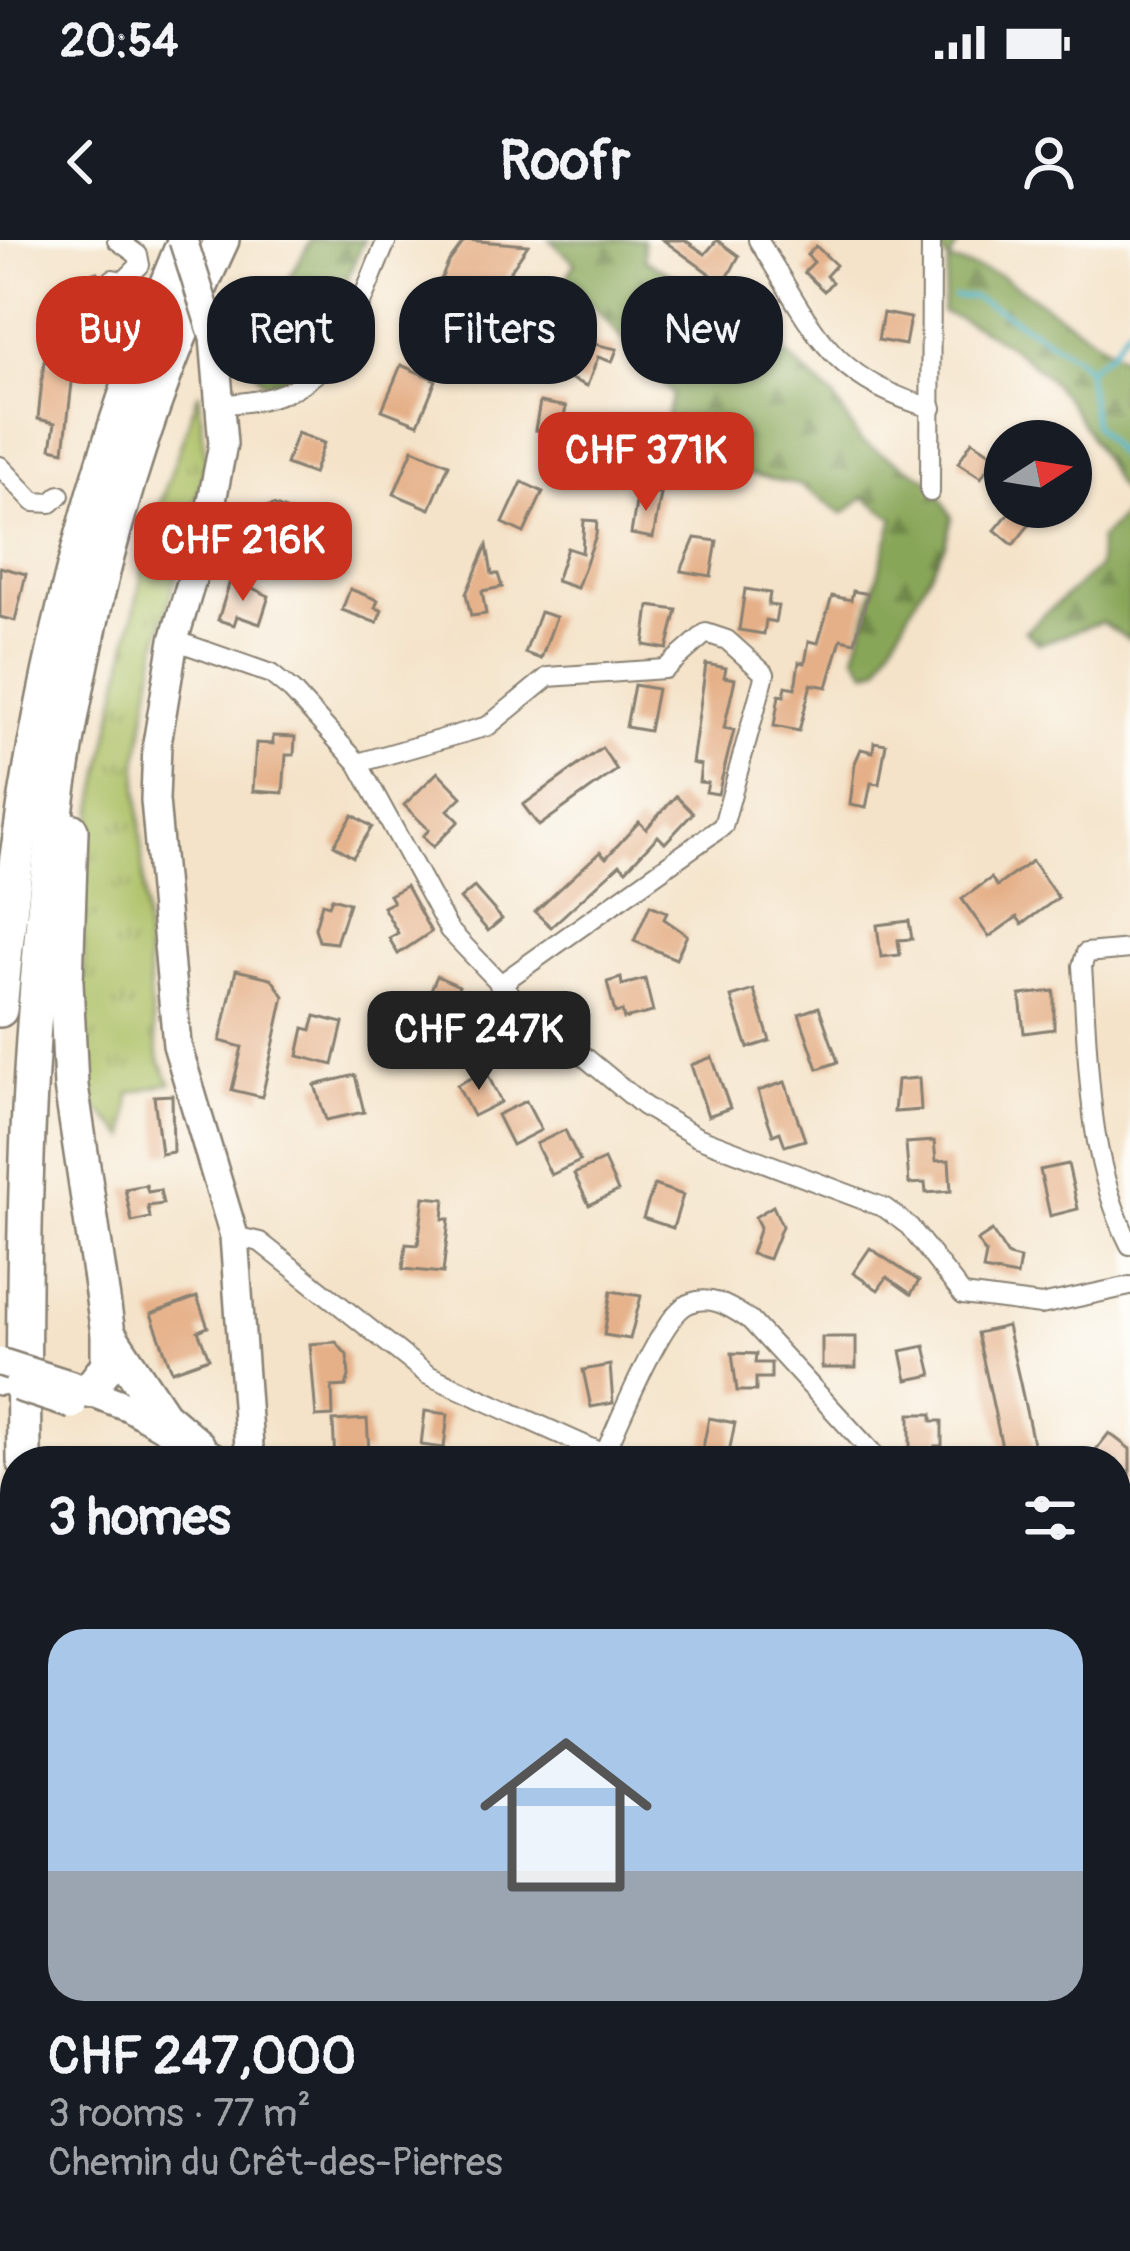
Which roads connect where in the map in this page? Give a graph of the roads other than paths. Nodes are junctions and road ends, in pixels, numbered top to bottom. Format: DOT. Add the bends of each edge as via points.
graph roads {
  1 [pos="117,240"];
  2 [pos="184,240"];
  3 [pos="222,240"];
  4 [pos="387,240"];
  5 [pos="758,240"];
  6 [pos="931,240"];
  7 [pos="128,276"];
  8 [pos="224,404"];
  9 [pos="932,408"];
  10 [pos="0,466"];
  11 [pos="930,492"];
  12 [pos="60,495"];
  13 [pos="91,631"];
  14 [pos="174,640"];
  15 [pos="54,651"];
  16 [pos="358,763"];
  17 [pos="0,866"];
  18 [pos="1130,949"];
  19 [pos="499,985"];
  20 [pos="0,1010"];
  21 [pos="234,1236"];
  22 [pos="1130,1245"];
  23 [pos="1130,1286"];
  24 [pos="108,1333"];
  25 [pos="0,1362"];
  26 [pos="1,1381"];
  27 [pos="76,1394"];
  28 [pos="24,1446"];
  29 [pos="192,1446"];
  30 [pos="200,1446"];
  31 [pos="249,1446"];
  32 [pos="585,1446"];
  33 [pos="617,1446"];
  34 [pos="866,1446"];
  1 -- 7 [label="street" via="138,255 140,265"];
  2 -- 8 [label="street, bridge" via="214,337"];
  2 -- 15 [label="highway" via="106,457"];
  3 -- 13 [label="highway" via="156,406"];
  4 -- 8 [label="street" via="340,343 308,385 274,399"];
  5 -- 9 [label="street" via="844,368 874,389"];
  6 -- 9 [label="street"];
  8 -- 14 [label="street" via="218,477"];
  9 -- 11 [label="street"];
  10 -- 12 [label="street" via="34,502"];
  13 -- 24 [label="highway" via="71,824 66,982 76,1133"];
  13 -- 28 [label="highway" via="55,806 33,990 22,1221"];
  14 -- 16 [label="street" via="271,674"];
  14 -- 21 [label="street" via="155,800 173,1015 186,1086"];
  15 -- 17 [label="highway"];
  15 -- 20 [label="highway" via="15,863"];
  16 -- 19 [label="street" via="449,930"];
  16 -- 19 [label="street" via="488,726 548,677 665,669 706,633 727,640 765,674 723,826"];
  18 -- 22 [label="street" via="1096,948 1082,966 1095,1147"];
  19 -- 23 [label="street" via="644,1106 697,1137 885,1208 909,1226 962,1295 1041,1305"];
  21 -- 31 [label="street"];
  21 -- 32 [label="street" via="260,1242 428,1375"];
  24 -- 27 [label="highway" via="107,1365"];
  24 -- 30 [label="highway" via="163,1416"];
  25 -- 27 [label="street, bridge"];
  26 -- 27 [label="street, bridge"];
  27 -- 29 [label="street"];
  33 -- 34 [label="street" via="676,1312 704,1300 750,1319"];
}
